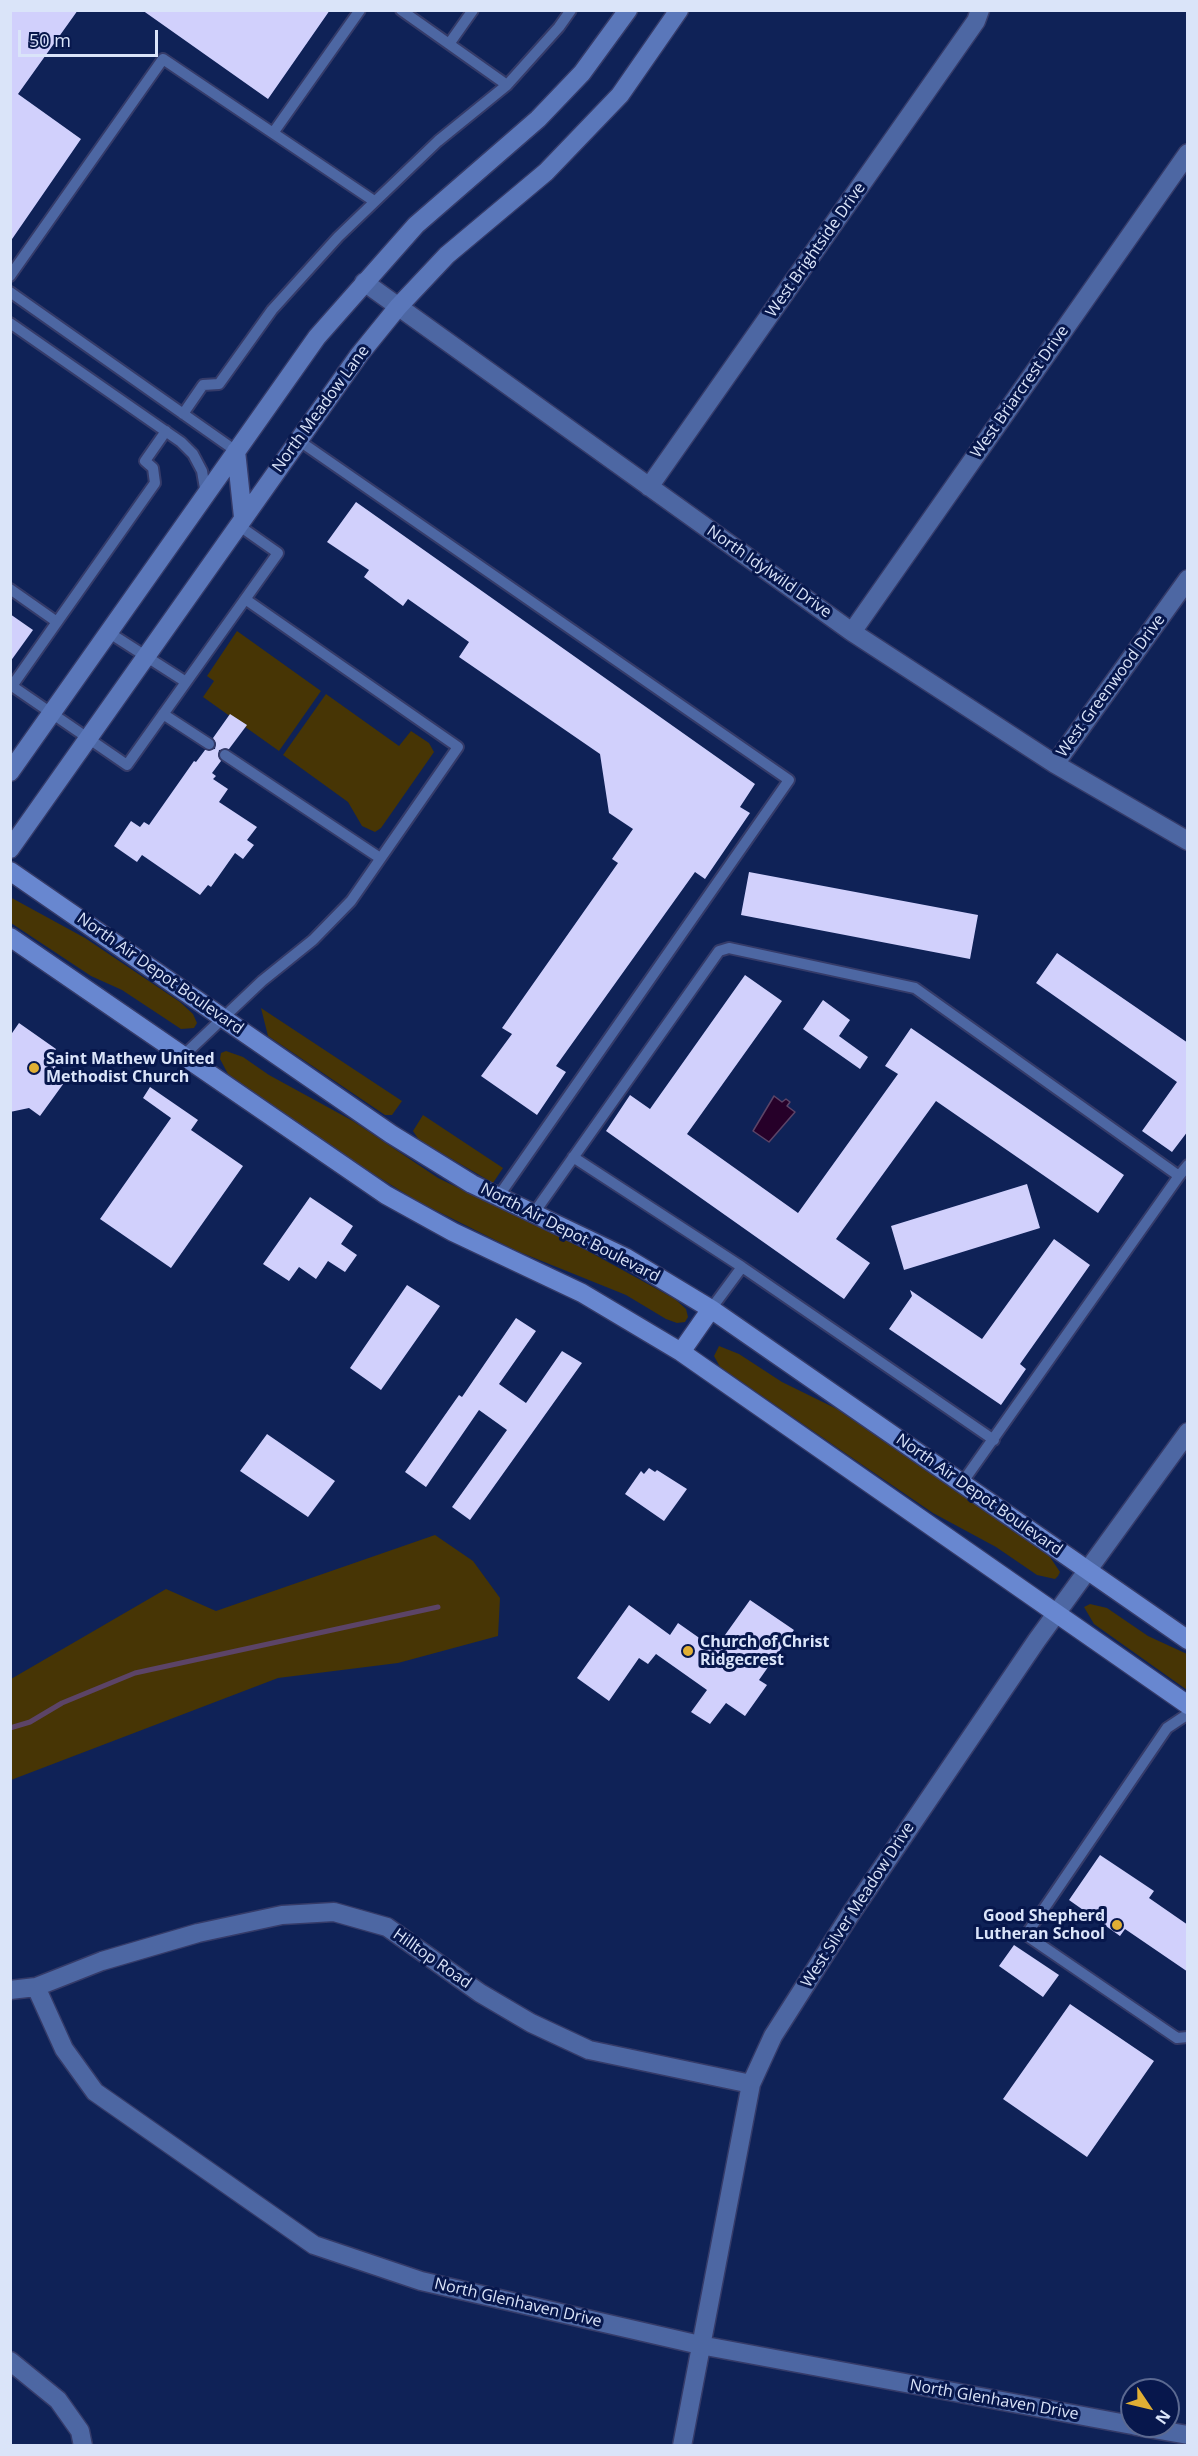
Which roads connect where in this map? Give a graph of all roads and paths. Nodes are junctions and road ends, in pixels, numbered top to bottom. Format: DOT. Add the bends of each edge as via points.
graph roads {
  1 [pos="360,10"];
  2 [pos="401,10"];
  3 [pos="473,10"];
  4 [pos="571,10"];
  5 [pos="628,10"];
  6 [pos="679,10"];
  7 [pos="980,10"];
  8 [pos="449,45"];
  9 [pos="507,85"];
  10 [pos="273,133"];
  11 [pos="1188,153"];
  12 [pos="374,201"];
  13 [pos="10,276"];
  14 [pos="364,282"];
  15 [pos="10,292"];
  16 [pos="398,307"];
  17 [pos="10,323"];
  18 [pos="183,414"];
  19 [pos="166,431"];
  20 [pos="298,440"];
  21 [pos="236,452"];
  22 [pos="649,487"];
  23 [pos="206,494"];
  24 [pos="240,521"];
  25 [pos="1188,579"];
  26 [pos="10,589"];
  27 [pos="245,599"];
  28 [pos="57,621"];
  29 [pos="108,632"];
  30 [pos="852,632"];
  31 [pos="146,656"];
  32 [pos="186,682"];
  33 [pos="51,714"];
  34 [pos="163,714"];
  35 [pos="87,740"];
  36 [pos="209,744"];
  37 [pos="225,755"];
  38 [pos="1055,764"];
  39 [pos="10,772"];
  40 [pos="1188,842"];
  41 [pos="10,849"];
  42 [pos="380,858"];
  43 [pos="10,871"];
  44 [pos="10,937"];
  45 [pos="222,1018"];
  46 [pos="183,1056"];
  47 [pos="573,1157"];
  48 [pos="1188,1165"];
  49 [pos="1179,1176"];
  50 [pos="498,1197"];
  51 [pos="534,1213"];
  52 [pos="742,1267"];
  53 [pos="711,1309"];
  54 [pos="681,1352"];
  55 [pos="1188,1432"];
  56 [pos="994,1440"];
  57 [pos="962,1484"];
  58 [pos="1088,1570"];
  59 [pos="1057,1614"];
  60 [pos="1188,1640"];
  61 [pos="1188,1705"];
  62 [pos="1188,1714"];
  63 [pos="36,1987"];
  64 [pos="10,1990"];
  65 [pos="1188,2037"];
  66 [pos="751,2084"];
  67 [pos="700,2345"];
  68 [pos="10,2361"];
  69 [pos="1120,2423"];
  70 [pos="83,2445"];
  71 [pos="682,2445"];
  1 -- 10 [label="lane"];
  2 -- 8 [label="lane"];
  3 -- 8 [label="lane"];
  4 -- 9 [label="lane"];
  5 -- 14 [label="street" via="582,73 538,119 416,225"];
  6 -- 16 [label="street, North Meadow Lane" via="620,95 585,133 546,172 447,255"];
  7 -- 22 [label="street, West Brightside Drive"];
  8 -- 9 [label="lane"];
  9 -- 12 [label="lane" via="438,141"];
  10 -- 12 [label="lane"];
  10 -- 13 [label="lane" via="163,59"];
  11 -- 30 [label="street, West Briarcrest Drive"];
  12 -- 18 [label="lane" via="272,310 219,384 203,385"];
  14 -- 16 [label="street, North Idylwild Drive"];
  14 -- 21 [label="street" via="317,337"];
  15 -- 18 [label="lane"];
  16 -- 20 [label="street, North Meadow Lane"];
  16 -- 22 [label="street, North Idylwild Drive"];
  17 -- 19 [label="lane"];
  18 -- 21 [label="lane"];
  19 -- 23 [label="lane" via="193,454 202,471"];
  19 -- 28 [label="lane" via="145,461 153,468 155,483"];
  20 -- 24 [label="street, North Meadow Lane"];
  20 -- 50 [label="lane" via="789,780"];
  21 -- 23 [label="street"];
  21 -- 24 [label="street"];
  22 -- 30 [label="street, North Idylwild Drive"];
  23 -- 29 [label="street"];
  24 -- 27 [label="lane" via="278,553"];
  24 -- 31 [label="street, North Meadow Lane"];
  25 -- 38 [label="street, West Greenwood Drive"];
  26 -- 28 [label="lane"];
  27 -- 32 [label="lane"];
  27 -- 42 [label="lane" via="458,747"];
  28 -- 33 [label="lane" via="12,686"];
  29 -- 31 [label="lane"];
  29 -- 33 [label="street"];
  30 -- 38 [label="street, North Idylwild Drive"];
  31 -- 32 [label="lane"];
  31 -- 35 [label="street, North Meadow Lane"];
  32 -- 34 [label="lane"];
  33 -- 35 [label="lane"];
  33 -- 39 [label="street"];
  34 -- 35 [label="lane" via="127,765"];
  34 -- 36 [label="lane"];
  35 -- 41 [label="street, North Meadow Lane"];
  37 -- 42 [label="lane"];
  38 -- 40 [label="street, North Idylwild Drive"];
  42 -- 45 [label="lane" via="351,900 313,940"];
  43 -- 45 [label="main road, North Air Depot Boulevard"];
  44 -- 46 [label="main road"];
  45 -- 46 [label="lane"];
  45 -- 50 [label="main road, North Air Depot Boulevard" via="391,1134"];
  46 -- 54 [label="main road" via="387,1195 453,1232 582,1293"];
  47 -- 49 [label="lane" via="719,951 729,948 915,988"];
  47 -- 51 [label="lane"];
  47 -- 52 [label="lane"];
  48 -- 49 [label="lane"];
  49 -- 56 [label="lane"];
  50 -- 51 [label="main road, North Air Depot Boulevard"];
  51 -- 53 [label="main road, North Air Depot Boulevard" via="625,1257"];
  52 -- 53 [label="lane"];
  52 -- 56 [label="lane"];
  53 -- 54 [label="main road"];
  53 -- 57 [label="main road, North Air Depot Boulevard"];
  54 -- 59 [label="main road"];
  55 -- 58 [label="street, West Silver Meadow Drive"];
  56 -- 57 [label="lane"];
  57 -- 58 [label="main road, North Air Depot Boulevard"];
  58 -- 59 [label="street, West Silver Meadow Drive"];
  58 -- 60 [label="main road, North Air Depot Boulevard"];
  59 -- 61 [label="main road"];
  59 -- 66 [label="street, West Silver Meadow Drive" via="850,1915 773,2036"];
  62 -- 65 [label="lane" via="1167,1728 1026,1935 1177,2038"];
  63 -- 64 [label="street"];
  63 -- 66 [label="street, Hilltop Road" via="102,1961 198,1933 282,1915 334,1912 387,1928 480,1993 589,2050"];
  63 -- 67 [label="street, North Glenhaven Drive" via="64,2049 95,2092 314,2245 421,2281"];
  66 -- 67 [label="street, West Silver Meadow Drive"];
  67 -- 69 [label="street, North Glenhaven Drive"];
  67 -- 71 [label="street, West Silver Meadow Drive"];
  68 -- 70 [label="street" via="58,2400 80,2431"];
}
